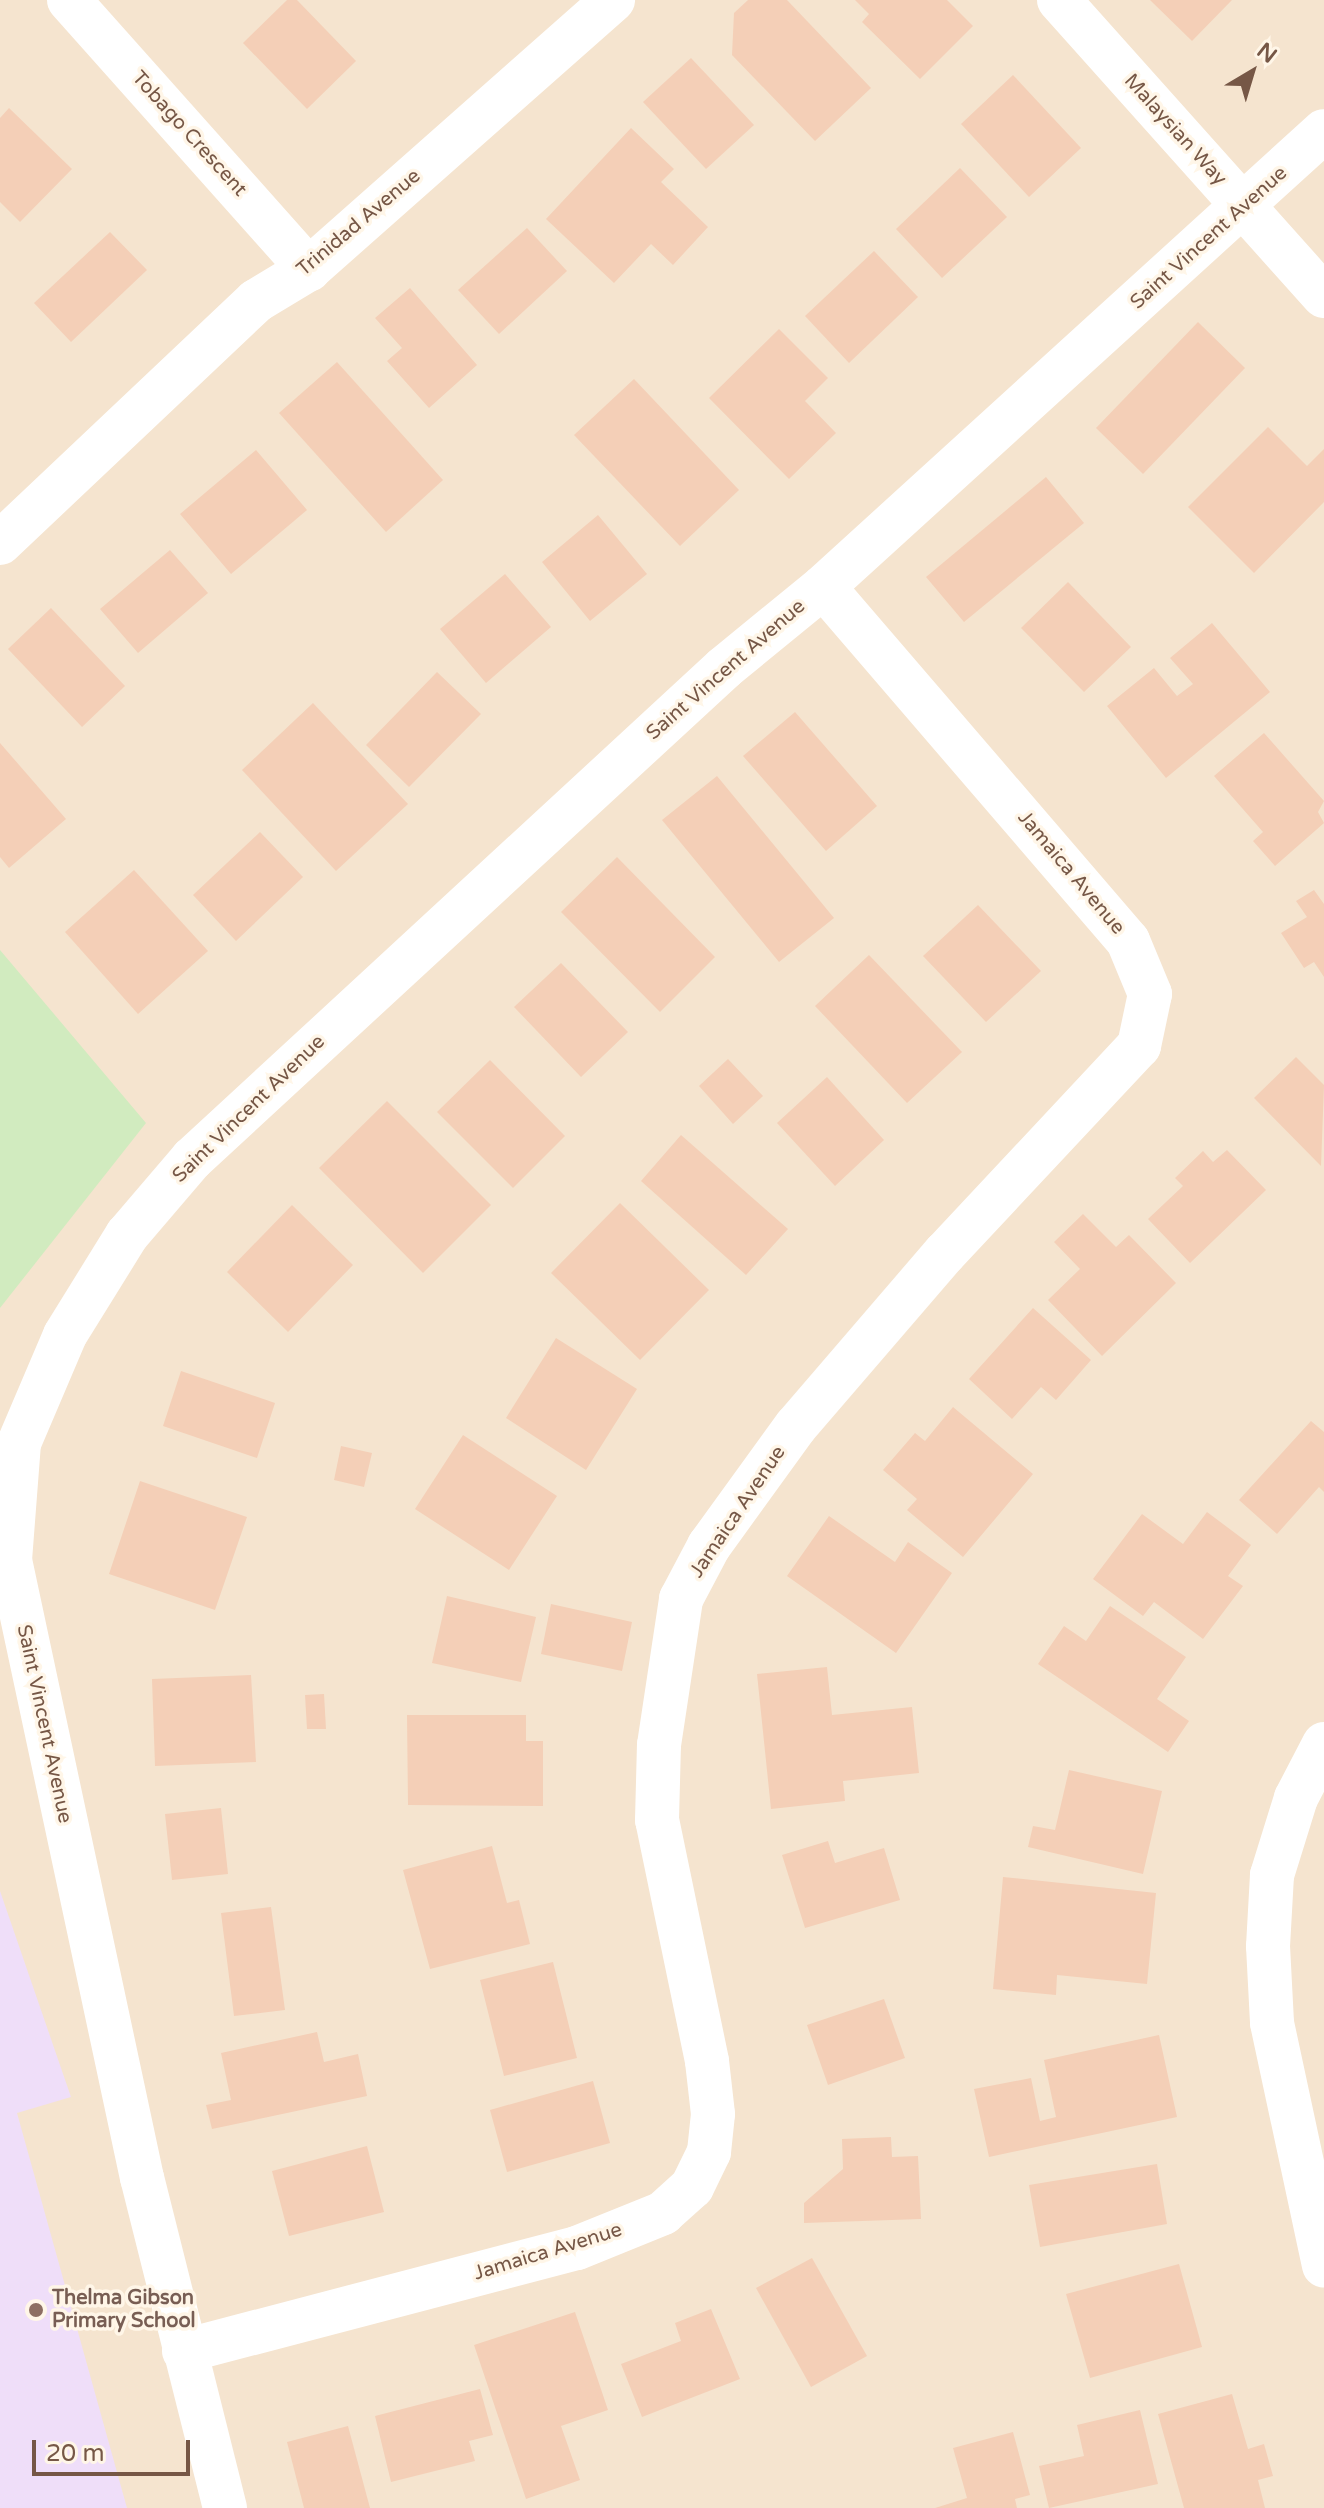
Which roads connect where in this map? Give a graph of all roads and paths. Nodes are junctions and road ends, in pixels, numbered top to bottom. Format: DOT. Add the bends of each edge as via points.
graph roads {
  1 [pos="69,0"];
  2 [pos="613,0"];
  3 [pos="1059,0"];
  4 [pos="1324,131"];
  5 [pos="1244,207"];
  6 [pos="309,269"];
  7 [pos="1324,296"];
  8 [pos="0,543"];
  9 [pos="823,587"];
  10 [pos="1324,1744"];
  11 [pos="1324,2265"];
  12 [pos="184,2351"];
  13 [pos="225,2508"];
  1 -- 6 [label="street, Tobago Crescent"];
  2 -- 6 [label="street, Trinidad Avenue"];
  3 -- 5 [label="street, Malaysian Way"];
  4 -- 5 [label="street, Saint Vincent Avenue"];
  5 -- 7 [label="street, Malaysian Way"];
  5 -- 9 [label="street, Saint Vincent Avenue"];
  6 -- 8 [label="street, Trinidad Avenue" via="256,301"];
  9 -- 12 [label="street, Saint Vincent Avenue" via="724,668 192,1159 127,1235 65,1335 19,1443 10,1560"];
  9 -- 12 [label="street, Jamaica Avenue" via="1128,941 1150,994 1139,1046 945,1253 796,1426 709,1546 681,1599 659,1745 657,1820 707,2061 713,2114 709,2152 692,2187 663,2213 577,2248"];
  10 -- 11 [label="street" via="1296,1798 1272,1875 1268,1946 1277,2051"];
  12 -- 13 [label="street, Saint Vincent Avenue"];
}
